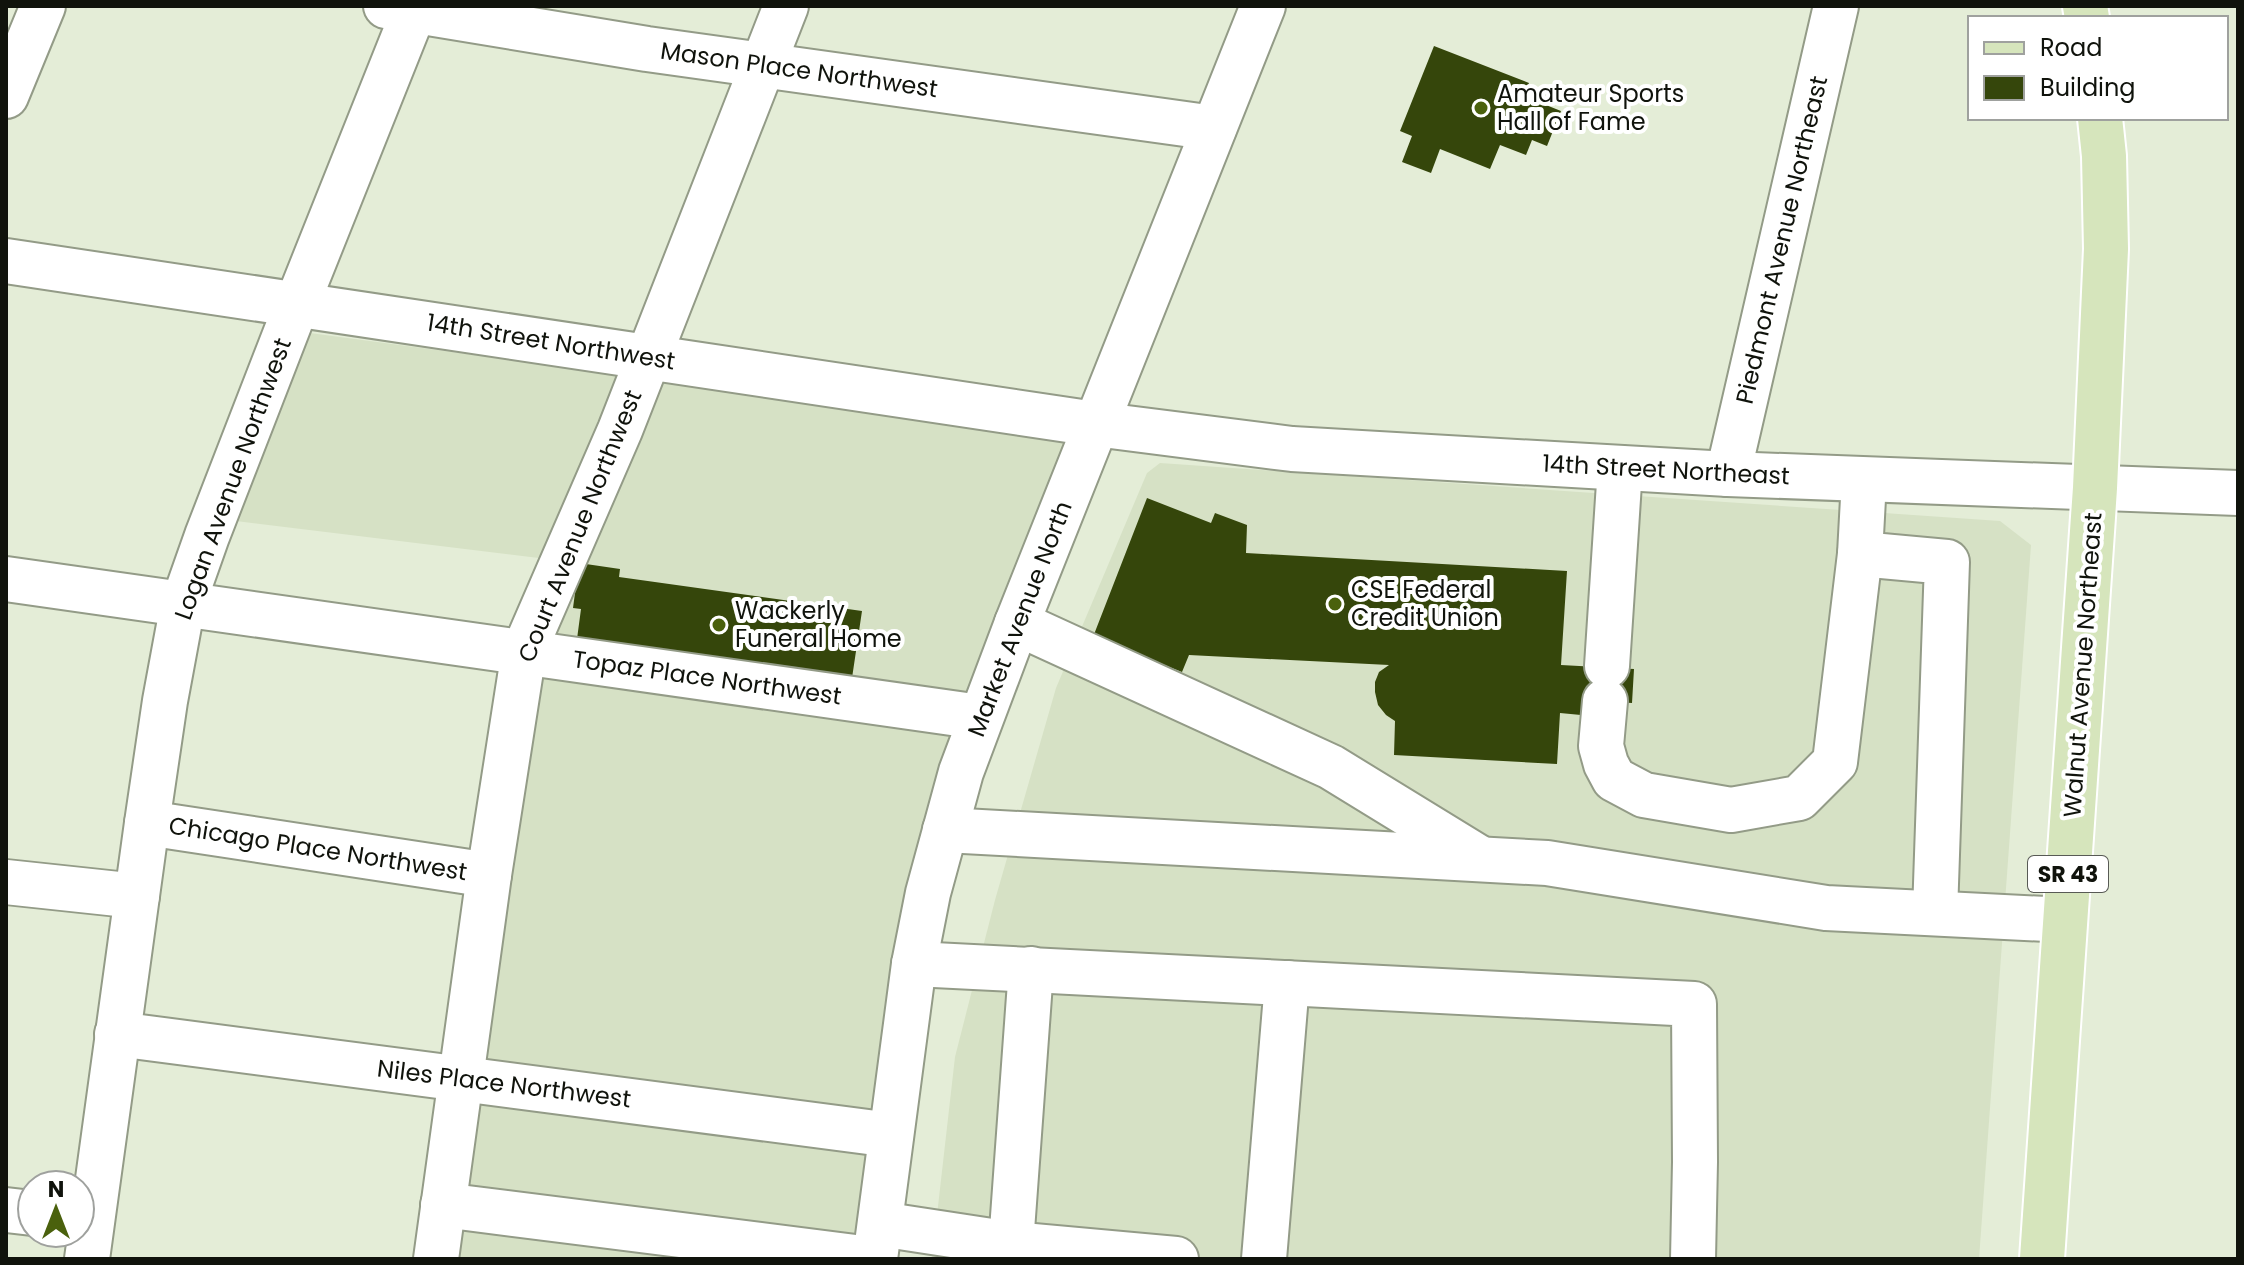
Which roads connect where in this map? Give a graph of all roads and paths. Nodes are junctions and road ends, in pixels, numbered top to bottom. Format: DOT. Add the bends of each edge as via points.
graph roads {
  1 [pos="43,6"];
  2 [pos="786,6"];
  3 [pos="1263,6"];
  4 [pos="1836,6"];
  5 [pos="405,8"];
  6 [pos="763,65"];
  7 [pos="6,96"];
  8 [pos="2100,120"];
  9 [pos="1214,128"];
  10 [pos="6,261"];
  11 [pos="297,304"];
  12 [pos="648,357"];
  13 [pos="1095,424"];
  14 [pos="1620,468"];
  15 [pos="1728,474"];
  16 [pos="1864,480"];
  17 [pos="2095,488"];
  18 [pos="2238,493"];
  19 [pos="1860,554"];
  20 [pos="6,579"];
  21 [pos="183,604"];
  22 [pos="1017,623"];
  23 [pos="524,651"];
  24 [pos="980,717"];
  25 [pos="147,823"];
  26 [pos="945,830"];
  27 [pos="1486,861"];
  28 [pos="489,875"];
  29 [pos="6,882"];
  30 [pos="137,896"];
  31 [pos="1935,913"];
  32 [pos="2065,920"];
  33 [pos="914,964"];
  34 [pos="1031,969"];
  35 [pos="1287,983"];
  36 [pos="117,1034"];
  37 [pos="461,1078"];
  38 [pos="891,1135"];
  39 [pos="96,1173"];
  40 [pos="443,1205"];
  41 [pos="1011,1244"];
  42 [pos="875,1247"];
  43 [pos="436,1259"];
  44 [pos="1176,1259"];
  45 [pos="1264,1259"];
  46 [pos="1693,1259"];
  47 [pos="2042,1259"];
  1 -- 7 [label="street"];
  2 -- 6 [label="street, Court Avenue Northwest"];
  3 -- 9 [label="street, Market Avenue North"];
  4 -- 15 [label="street, Piedmont Avenue Northeast"];
  5 -- 6 [label="street, Mason Place Northwest"];
  5 -- 11 [label="street, Logan Avenue Northwest"];
  6 -- 9 [label="street, Mason Place Northwest"];
  6 -- 12 [label="street, Court Avenue Northwest"];
  8 -- 17 [label="main road, Walnut Avenue Northeast / SR 43" via="2106,249"];
  9 -- 13 [label="street, Market Avenue North"];
  10 -- 11 [label="street, 14th Street Northwest"];
  11 -- 12 [label="street, 14th Street Northwest"];
  11 -- 21 [label="street, Logan Avenue Northwest"];
  12 -- 13 [label="street, 14th Street Northwest"];
  12 -- 23 [label="street, Court Avenue Northwest"];
  13 -- 14 [label="street, 14th Street Northeast" via="1292,449"];
  13 -- 22 [label="street, Market Avenue North"];
  14 -- 15 [label="street, 14th Street Northeast"];
  14 -- 19 [label="street" via="1601,746 1614,779 1644,795 1731,810 1799,798 1835,762"];
  15 -- 16 [label="street, 14th Street Northeast"];
  16 -- 17 [label="street, 14th Street Northeast"];
  16 -- 19 [label="street"];
  17 -- 18 [label="street, 14th Street Northeast"];
  17 -- 32 [label="main road, Walnut Avenue Northeast / SR 43"];
  19 -- 31 [label="street" via="1947,562"];
  20 -- 21 [label="street, Topaz Place Northwest"];
  21 -- 23 [label="street, Topaz Place Northwest"];
  21 -- 25 [label="street, Logan Avenue Northwest"];
  22 -- 24 [label="street, Market Avenue North"];
  22 -- 27 [label="street" via="1331,767"];
  23 -- 24 [label="street, Topaz Place Northwest"];
  23 -- 28 [label="street, Court Avenue Northwest"];
  24 -- 26 [label="street, Market Avenue North"];
  25 -- 28 [label="street, Chicago Place Northwest"];
  25 -- 30 [label="street, Logan Avenue Northwest"];
  26 -- 27 [label="street"];
  26 -- 33 [label="street, Market Avenue North"];
  27 -- 31 [label="street" via="1547,863 1826,908"];
  28 -- 37 [label="street, Court Avenue Northwest"];
  29 -- 30 [label="street"];
  30 -- 36 [label="street, Logan Avenue Northwest"];
  31 -- 32 [label="street"];
  32 -- 47 [label="main road, Walnut Avenue Northeast / SR 43"];
  33 -- 34 [label="street"];
  33 -- 38 [label="street, Market Avenue North"];
  34 -- 35 [label="street"];
  34 -- 41 [label="street"];
  35 -- 45 [label="street"];
  35 -- 46 [label="street" via="1694,1004"];
  36 -- 37 [label="street, Niles Place Northwest"];
  36 -- 39 [label="street, Logan Avenue Northwest"];
  37 -- 38 [label="street, Niles Place Northwest"];
  37 -- 40 [label="street, Court Avenue Northwest"];
  38 -- 42 [label="street, Market Avenue North"];
  40 -- 42 [label="street"];
  40 -- 43 [label="street, Court Avenue Northwest"];
  41 -- 42 [label="street"];
  41 -- 44 [label="street"];
}
